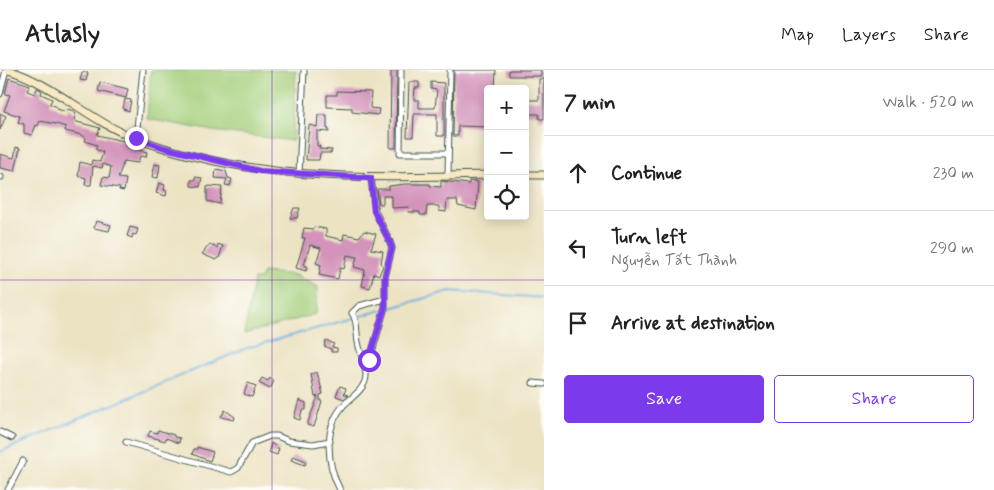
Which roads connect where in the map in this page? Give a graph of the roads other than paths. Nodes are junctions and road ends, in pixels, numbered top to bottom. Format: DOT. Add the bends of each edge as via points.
graph roads {
  1 [pos="7,70"];
  2 [pos="143,70"];
  3 [pos="304,70"];
  4 [pos="401,70"];
  5 [pos="450,70"];
  6 [pos="0,94"];
  7 [pos="136,138"];
  8 [pos="448,153"];
  9 [pos="298,175"];
  10 [pos="484,175"];
  11 [pos="529,175"];
  12 [pos="544,175"];
  13 [pos="448,176"];
  14 [pos="371,178"];
  15 [pos="385,299"];
  16 [pos="366,375"];
  17 [pos="533,383"];
  18 [pos="544,384"];
  19 [pos="0,432"];
  20 [pos="12,438"];
  21 [pos="330,441"];
  22 [pos="126,442"];
  23 [pos="23,461"];
  24 [pos="8,490"];
  25 [pos="340,490"];
  1 -- 6 [label="street"];
  1 -- 7 [label="main road" via="45,85 77,107"];
  2 -- 7 [label="street"];
  3 -- 9 [label="street"];
  4 -- 8 [label="street" via="400,153"];
  5 -- 8 [label="street"];
  7 -- 9 [label="main road" via="220,162"];
  8 -- 13 [label="street"];
  9 -- 14 [label="main road"];
  10 -- 13 [label="main road"];
  11 -- 12 [label="main road"];
  13 -- 14 [label="main road"];
  14 -- 15 [label="street" via="374,211 392,248 385,277"];
  15 -- 16 [label="street"];
  15 -- 16 [label="street" via="359,306 352,313"];
  16 -- 21 [label="street" via="363,385 336,415"];
  17 -- 18 [label="street"];
  19 -- 20 [label="street"];
  21 -- 22 [label="street" via="317,444 293,442 272,435 256,440 232,472"];
  21 -- 25 [label="street" via="332,472"];
  23 -- 24 [label="street"];
}
